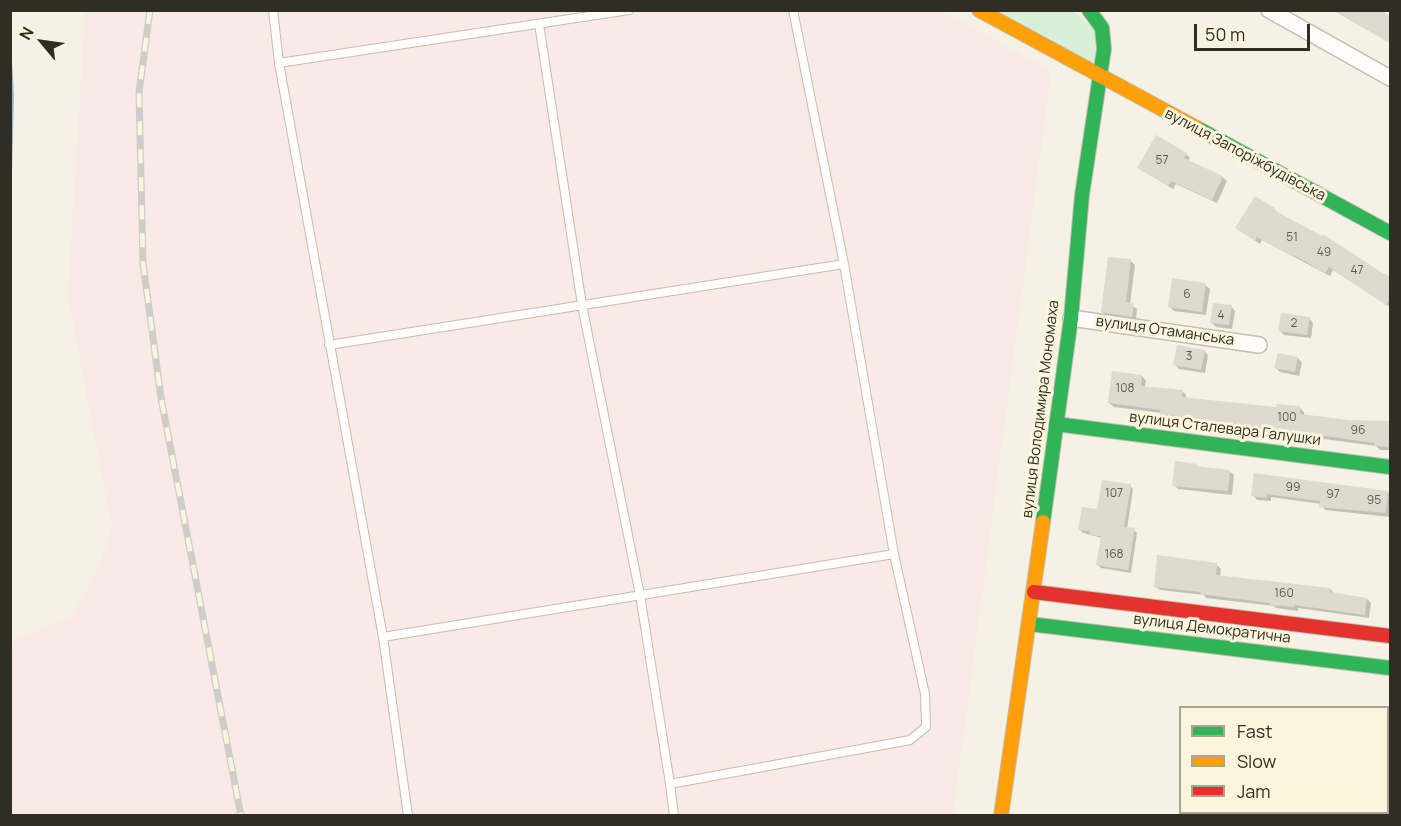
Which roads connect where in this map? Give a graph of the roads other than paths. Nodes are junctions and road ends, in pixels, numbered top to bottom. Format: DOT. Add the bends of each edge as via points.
graph roads {
  1 [pos="273,10"];
  2 [pos="629,10"];
  3 [pos="793,10"];
  4 [pos="979,10"];
  5 [pos="1089,10"];
  6 [pos="1269,10"];
  7 [pos="539,24"];
  8 [pos="279,63"];
  9 [pos="1100,77"];
  10 [pos="1390,78"];
  11 [pos="1390,233"];
  12 [pos="844,264"];
  13 [pos="582,305"];
  14 [pos="1071,318"];
  15 [pos="329,345"];
  16 [pos="1259,345"];
  17 [pos="1056,424"];
  18 [pos="1390,467"];
  19 [pos="894,554"];
  20 [pos="1035,592"];
  21 [pos="640,596"];
  22 [pos="1030,624"];
  23 [pos="1390,636"];
  24 [pos="383,637"];
  25 [pos="1390,668"];
  26 [pos="670,784"];
  27 [pos="408,816"];
  28 [pos="674,816"];
  29 [pos="1001,816"];
  1 -- 8 [label="lane"];
  2 -- 7 [label="lane"];
  3 -- 12 [label="lane"];
  4 -- 9 [label="street, вулиця Запоріжбудівська"];
  5 -- 9 [label="street, вулиця Володимира Мономаха" via="1102,28"];
  6 -- 10 [label="street"];
  7 -- 8 [label="lane"];
  7 -- 13 [label="lane"];
  8 -- 15 [label="lane"];
  9 -- 11 [label="street, вулиця Запоріжбудівська"];
  9 -- 14 [label="street, вулиця Володимира Мономаха" via="1082,195"];
  12 -- 13 [label="lane"];
  12 -- 19 [label="lane"];
  13 -- 15 [label="lane"];
  13 -- 21 [label="lane"];
  14 -- 16 [label="street, вулиця Отаманська"];
  14 -- 17 [label="street, вулиця Володимира Мономаха"];
  15 -- 24 [label="lane"];
  17 -- 18 [label="street, вулиця Сталевара Галушки"];
  17 -- 20 [label="street, вулиця Володимира Мономаха"];
  19 -- 21 [label="lane"];
  19 -- 26 [label="lane" via="926,694 926,727 910,740"];
  20 -- 22 [label="street, вулиця Володимира Мономаха"];
  20 -- 23 [label="street, вулиця Демократична"];
  21 -- 24 [label="lane"];
  21 -- 26 [label="lane"];
  22 -- 25 [label="street, вулиця Демократична"];
  22 -- 29 [label="street, вулиця Володимира Мономаха"];
  24 -- 27 [label="lane"];
  26 -- 28 [label="lane"];
}
